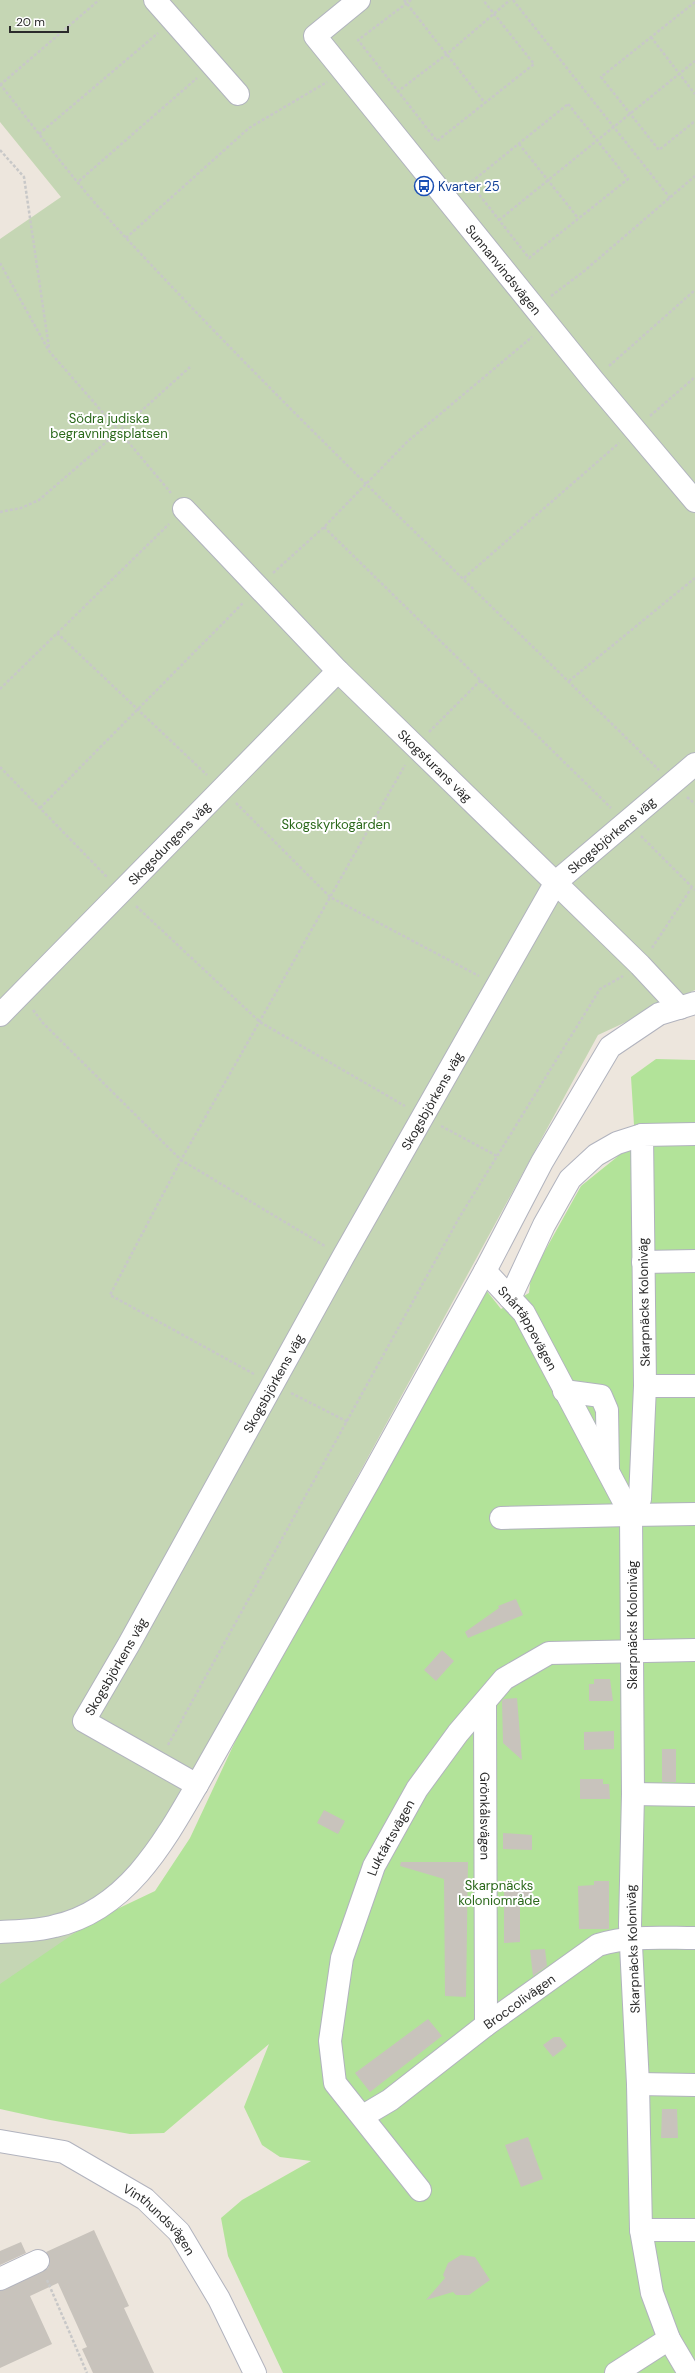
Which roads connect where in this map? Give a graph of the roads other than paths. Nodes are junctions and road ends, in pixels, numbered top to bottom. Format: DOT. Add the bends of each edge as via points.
graph roads {
  1 [pos="155,0"];
  2 [pos="359,0"];
  3 [pos="238,94"];
  4 [pos="695,501"];
  5 [pos="184,509"];
  6 [pos="338,671"];
  7 [pos="695,764"];
  8 [pos="556,882"];
  9 [pos="688,1005"];
  10 [pos="0,1015"];
  11 [pos="695,1134"];
  12 [pos="642,1135"];
  13 [pos="695,1261"];
  14 [pos="644,1262"];
  15 [pos="485,1271"];
  16 [pos="510,1298"];
  17 [pos="645,1386"];
  18 [pos="695,1386"];
  19 [pos="564,1391"];
  20 [pos="608,1473"];
  21 [pos="695,1514"];
  22 [pos="631,1515"];
  23 [pos="500,1518"];
  24 [pos="632,1650"];
  25 [pos="695,1650"];
  26 [pos="485,1703"];
  27 [pos="197,1785"];
  28 [pos="633,1794"];
  29 [pos="695,1795"];
  30 [pos="11,1931"];
  31 [pos="631,1938"];
  32 [pos="695,1938"];
  33 [pos="486,2025"];
  34 [pos="638,2084"];
  35 [pos="695,2085"];
  36 [pos="363,2116"];
  37 [pos="0,2141"];
  38 [pos="420,2190"];
  39 [pos="641,2230"];
  40 [pos="695,2230"];
  41 [pos="38,2261"];
  42 [pos="0,2279"];
  43 [pos="669,2339"];
  44 [pos="255,2373"];
  45 [pos="616,2373"];
  46 [pos="689,2373"];
  1 -- 3 [label="street"];
  2 -- 4 [label="street, Sunnanvindsvägen" via="315,36 593,380"];
  5 -- 6 [label="street, Skogsfurans väg"];
  6 -- 8 [label="street, Skogsfurans väg"];
  6 -- 10 [label="street, Skogsdungens väg"];
  7 -- 8 [label="street, Skogsbjörkens väg"];
  8 -- 9 [label="street, Skogsfurans väg" via="640,965"];
  8 -- 27 [label="street, Skogsbjörkens väg" via="84,1720"];
  9 -- 15 [label="street" via="659,1014 610,1047 542,1162"];
  11 -- 12 [label="street"];
  12 -- 14 [label="street, Skarpnäcks Koloniväg"];
  12 -- 16 [label="street" via="617,1143 596,1155 570,1179 544,1225"];
  13 -- 14 [label="street"];
  14 -- 17 [label="street, Skarpnäcks Koloniväg"];
  15 -- 16 [label="street, Snårtäppevägen"];
  15 -- 27 [label="street" via="285,1633"];
  16 -- 19 [label="street, Snårtäppevägen" via="524,1313"];
  17 -- 18 [label="street"];
  17 -- 22 [label="street, Skarpnäcks Koloniväg" via="640,1499"];
  19 -- 20 [label="street, Snårtäppevägen"];
  19 -- 20 [label="street, Snårtäppevägen" via="601,1396 607,1410"];
  20 -- 22 [label="street, Snårtäppevägen"];
  21 -- 22 [label="street"];
  22 -- 23 [label="street"];
  22 -- 24 [label="street, Skarpnäcks Koloniväg"];
  24 -- 25 [label="street, Luktärtsvägen"];
  24 -- 26 [label="street, Luktärtsvägen" via="549,1653 504,1679"];
  24 -- 28 [label="street, Skarpnäcks Koloniväg"];
  26 -- 33 [label="street, Grönkålsvägen"];
  26 -- 36 [label="street, Luktärtsvägen" via="458,1733 413,1795 374,1866 342,1958 330,2041 335,2083"];
  27 -- 30 [label="street" via="160,1847 133,1881 92,1912 55,1926"];
  28 -- 29 [label="street"];
  28 -- 31 [label="street, Skarpnäcks Koloniväg"];
  31 -- 32 [label="street, Broccolivägen"];
  31 -- 33 [label="street, Broccolivägen" via="598,1945"];
  31 -- 34 [label="street, Skarpnäcks Koloniväg"];
  33 -- 36 [label="street, Broccolivägen" via="390,2100"];
  34 -- 35 [label="street"];
  34 -- 39 [label="street, Skarpnäcks Koloniväg"];
  36 -- 38 [label="street, Luktärtsvägen"];
  37 -- 44 [label="street, Vinthundsvägen" via="64,2152 145,2199 179,2232 220,2299"];
  39 -- 40 [label="street"];
  39 -- 43 [label="street, Skarpnäcks Koloniväg" via="652,2293"];
  41 -- 42 [label="street"];
  43 -- 45 [label="street"];
  43 -- 46 [label="street, Skarpnäcks Koloniväg"];
}
